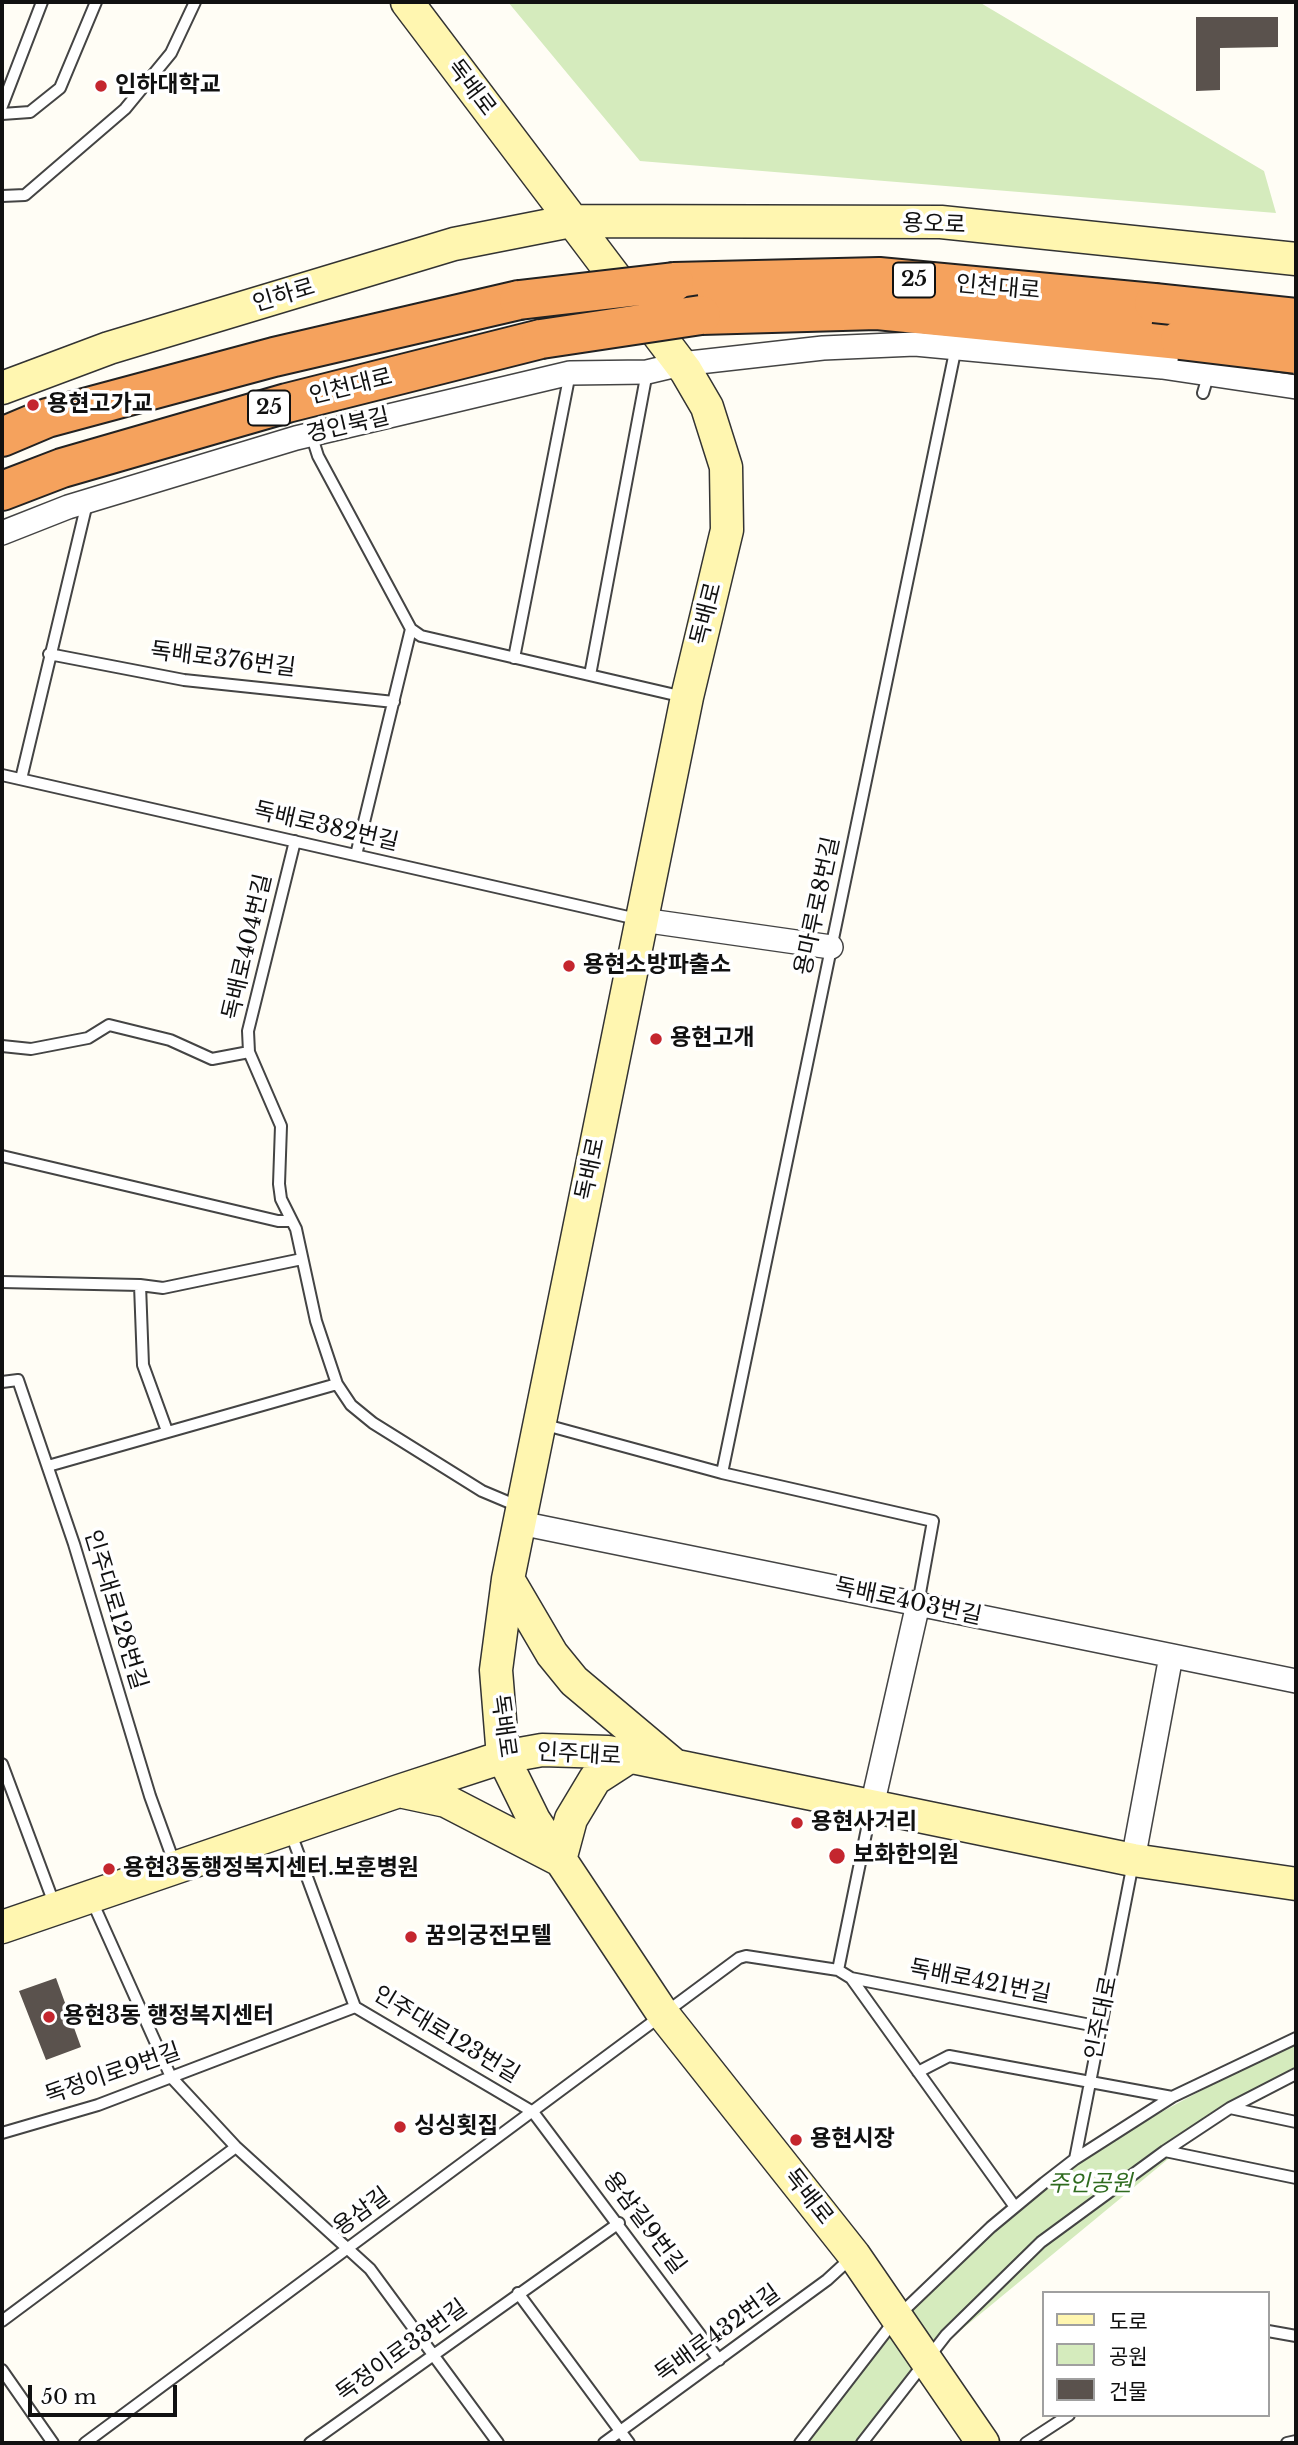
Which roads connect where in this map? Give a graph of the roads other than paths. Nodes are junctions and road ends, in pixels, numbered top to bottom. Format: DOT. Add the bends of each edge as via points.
graph roads {
  1 [pos="42,2"];
  2 [pos="96,2"];
  3 [pos="195,2"];
  4 [pos="407,2"];
  5 [pos="2,106"];
  6 [pos="2,114"];
  7 [pos="7,197"];
  8 [pos="571,221"];
  9 [pos="1296,259"];
  10 [pos="1296,318"];
  11 [pos="956,347"];
  12 [pos="1296,354"];
  13 [pos="681,364"];
  14 [pos="647,372"];
  15 [pos="570,373"];
  16 [pos="1296,387"];
  17 [pos="2,388"];
  18 [pos="311,435"];
  19 [pos="2,437"];
  20 [pos="2,491"];
  21 [pos="88,501"];
  22 [pos="2,533"];
  23 [pos="411,629"];
  24 [pos="49,654"];
  25 [pos="514,658"];
  26 [pos="590,675"];
  27 [pos="687,697"];
  28 [pos="394,702"];
  29 [pos="2,775"];
  30 [pos="21,779"];
  31 [pos="295,841"];
  32 [pos="356,855"];
  33 [pos="642,920"];
  34 [pos="831,947"];
  35 [pos="2,1046"];
  36 [pos="249,1052"];
  37 [pos="2,1156"];
  38 [pos="291,1221"];
  39 [pos="302,1259"];
  40 [pos="2,1282"];
  41 [pos="140,1285"];
  42 [pos="2,1382"];
  43 [pos="337,1384"];
  44 [pos="538,1423"];
  45 [pos="167,1431"];
  46 [pos="48,1466"];
  47 [pos="722,1473"];
  48 [pos="521,1516"];
  49 [pos="508,1579"];
  50 [pos="918,1604"];
  51 [pos="1171,1656"];
  52 [pos="1296,1681"];
  53 [pos="503,1757"];
  54 [pos="629,1757"];
  55 [pos="2,1765"];
  56 [pos="675,1766"];
  57 [pos="398,1791"];
  58 [pos="872,1807"];
  59 [pos="289,1829"];
  60 [pos="560,1860"];
  61 [pos="1133,1860"];
  62 [pos="176,1868"];
  63 [pos="1296,1884"];
  64 [pos="90,1896"];
  65 [pos="56,1908"];
  66 [pos="2,1927"];
  67 [pos="838,1970"];
  68 [pos="851,1978"];
  69 [pos="355,2007"];
  70 [pos="663,2014"];
  71 [pos="1101,2027"];
  72 [pos="1296,2038"];
  73 [pos="918,2072"];
  74 [pos="1296,2074"];
  75 [pos="171,2077"];
  76 [pos="1090,2082"];
  77 [pos="1172,2097"];
  78 [pos="1230,2108"];
  79 [pos="533,2112"];
  80 [pos="1296,2122"];
  81 [pos="2,2133"];
  82 [pos="236,2147"];
  83 [pos="1164,2151"];
  84 [pos="1075,2159"];
  85 [pos="1296,2178"];
  86 [pos="1015,2207"];
  87 [pos="619,2223"];
  88 [pos="350,2247"];
  89 [pos="854,2255"];
  90 [pos="518,2293"];
  91 [pos="898,2316"];
  92 [pos="2,2321"];
  93 [pos="1270,2331"];
  94 [pos="1296,2336"];
  95 [pos="433,2355"];
  96 [pos="926,2358"];
  97 [pos="719,2360"];
  98 [pos="2,2370"];
  99 [pos="1066,2417"];
  100 [pos="621,2432"];
  101 [pos="1296,2441"];
  102 [pos="53,2443"];
  103 [pos="85,2443"];
  104 [pos="310,2443"];
  105 [pos="498,2443"];
  106 [pos="604,2443"];
  107 [pos="629,2443"];
  108 [pos="800,2443"];
  109 [pos="862,2443"];
  110 [pos="984,2443"];
  111 [pos="1026,2443"];
  112 [pos="1287,2443"];
  1 -- 5 [label="lane"];
  2 -- 6 [label="lane" via="60,88 30,111"];
  3 -- 7 [label="lane" via="171,53 125,109 26,195"];
  4 -- 8 [label="main road, 독배로"];
  8 -- 9 [label="main road, 용오로" via="941,222"];
  8 -- 13 [label="main road, 독배로"];
  8 -- 17 [label="main road, 인하로" via="454,244 109,348"];
  10 -- 19 [label="highway, 인천대로 / 25, bridge" via="879,277 674,282 519,300 274,357 47,418"];
  11 -- 13 [label="street, 경인북길" via="823,348"];
  11 -- 16 [label="street, 경인북길" via="1162,367 1205,385"];
  11 -- 34 [label="lane, 용마루로8번길"];
  12 -- 20 [label="highway, 인천대로 / 25, bridge" via="877,310 701,316 541,339 287,403 62,468"];
  13 -- 14 [label="street, 경인북길"];
  13 -- 27 [label="main road, 독배로" via="707,407 726,467 727,517"];
  14 -- 15 [label="street, 경인북길"];
  14 -- 26 [label="lane"];
  15 -- 18 [label="street, 경인북길"];
  15 -- 25 [label="lane"];
  18 -- 21 [label="street, 경인북길"];
  18 -- 23 [label="lane"];
  21 -- 22 [label="street, 경인북길"];
  21 -- 24 [label="lane"];
  23 -- 25 [label="lane" via="421,636"];
  23 -- 28 [label="lane"];
  24 -- 28 [label="lane, 독배로376번길" via="184,680"];
  24 -- 30 [label="lane"];
  25 -- 26 [label="lane"];
  26 -- 27 [label="lane"];
  27 -- 33 [label="main road, 독배로"];
  28 -- 32 [label="lane"];
  29 -- 30 [label="lane, 독배로382번길"];
  30 -- 31 [label="lane, 독배로382번길"];
  31 -- 32 [label="lane, 독배로382번길"];
  31 -- 36 [label="lane, 독배로404번길" via="248,1031"];
  32 -- 33 [label="lane, 독배로382번길"];
  33 -- 34 [label="street"];
  33 -- 44 [label="main road, 독배로"];
  34 -- 47 [label="lane, 용마루로8번길"];
  35 -- 36 [label="lane" via="31,1049 88,1038 109,1025 170,1040 212,1059"];
  36 -- 38 [label="lane, 독배로404번길" via="281,1126 279,1184"];
  37 -- 38 [label="lane"];
  38 -- 39 [label="lane, 독배로404번길"];
  39 -- 41 [label="lane" via="163,1288"];
  39 -- 43 [label="lane, 독배로404번길"];
  40 -- 41 [label="lane"];
  41 -- 45 [label="lane" via="143,1365"];
  42 -- 46 [label="lane, 인주대로128번길" via="18,1381"];
  43 -- 45 [label="lane"];
  43 -- 48 [label="lane, 독배로404번길" via="351,1405 373,1423"];
  44 -- 47 [label="lane"];
  44 -- 48 [label="main road, 독배로"];
  45 -- 46 [label="lane"];
  46 -- 62 [label="lane, 인주대로128번길"];
  47 -- 50 [label="lane" via="933,1521"];
  48 -- 49 [label="main road, 독배로"];
  48 -- 50 [label="street, 독배로403번길"];
  49 -- 53 [label="main road, 독배로" via="496,1670"];
  49 -- 56 [label="main road" via="574,1682"];
  50 -- 51 [label="street, 독배로403번길"];
  50 -- 58 [label="street"];
  51 -- 52 [label="street, 독배로403번길"];
  51 -- 61 [label="street"];
  53 -- 54 [label="main road, 인주대로" via="542,1750"];
  53 -- 57 [label="main road, 인주대로"];
  53 -- 60 [label="main road, 독배로" via="534,1821"];
  54 -- 56 [label="main road, 인주대로"];
  54 -- 60 [label="main road" via="595,1779 571,1819"];
  55 -- 65 [label="lane"];
  56 -- 58 [label="main road, 인주대로"];
  57 -- 59 [label="main road, 인주대로"];
  57 -- 60 [label="main road" via="446,1801"];
  58 -- 61 [label="main road, 인주대로"];
  58 -- 67 [label="lane"];
  59 -- 62 [label="main road, 인주대로"];
  59 -- 69 [label="lane, 인주대로123번길"];
  60 -- 70 [label="main road, 독배로"];
  61 -- 63 [label="main road, 인주대로"];
  61 -- 71 [label="lane, 인주대로"];
  62 -- 64 [label="main road, 인주대로"];
  64 -- 65 [label="main road, 인주대로"];
  64 -- 75 [label="lane"];
  65 -- 66 [label="main road, 인주대로"];
  67 -- 68 [label="lane, 독배로421번길"];
  67 -- 70 [label="lane, 독배로421번길" via="747,1956"];
  68 -- 71 [label="lane, 독배로421번길"];
  68 -- 73 [label="lane, 독배로421번길"];
  69 -- 75 [label="lane, 독정이로9번길"];
  69 -- 79 [label="lane, 인주대로123번길"];
  70 -- 79 [label="lane, 용삼길"];
  70 -- 89 [label="main road, 독배로"];
  71 -- 76 [label="lane, 인주대로"];
  72 -- 77 [label="lane"];
  73 -- 76 [label="lane" via="948,2056"];
  73 -- 86 [label="lane"];
  74 -- 78 [label="lane"];
  75 -- 81 [label="lane, 독정이로9번길" via="98,2105"];
  75 -- 82 [label="lane"];
  76 -- 77 [label="lane, 인주대로"];
  76 -- 84 [label="lane"];
  77 -- 84 [label="lane"];
  78 -- 80 [label="lane"];
  78 -- 83 [label="lane"];
  79 -- 87 [label="lane, 용삼길9번길"];
  79 -- 88 [label="lane, 용삼길"];
  82 -- 88 [label="lane"];
  82 -- 92 [label="lane"];
  83 -- 85 [label="lane"];
  83 -- 96 [label="lane" via="1041,2242"];
  84 -- 86 [label="lane"];
  86 -- 91 [label="lane"];
  87 -- 90 [label="lane, 독정이로33번길"];
  87 -- 97 [label="lane, 용삼길9번길"];
  88 -- 95 [label="lane"];
  88 -- 103 [label="lane, 용삼길"];
  89 -- 91 [label="main road, 독배로"];
  89 -- 97 [label="lane, 독배로432번길"];
  90 -- 95 [label="lane, 독정이로33번길"];
  90 -- 100 [label="lane"];
  91 -- 96 [label="main road, 독배로"];
  91 -- 108 [label="lane"];
  93 -- 94 [label="lane"];
  95 -- 104 [label="lane, 독정이로33번길"];
  95 -- 105 [label="lane"];
  96 -- 109 [label="lane"];
  96 -- 110 [label="main road, 독배로"];
  97 -- 100 [label="lane, 독배로432번길"];
  98 -- 102 [label="lane"];
  99 -- 111 [label="lane"];
  100 -- 106 [label="lane, 독배로432번길"];
  100 -- 107 [label="lane"];
  101 -- 112 [label="lane"];
}
